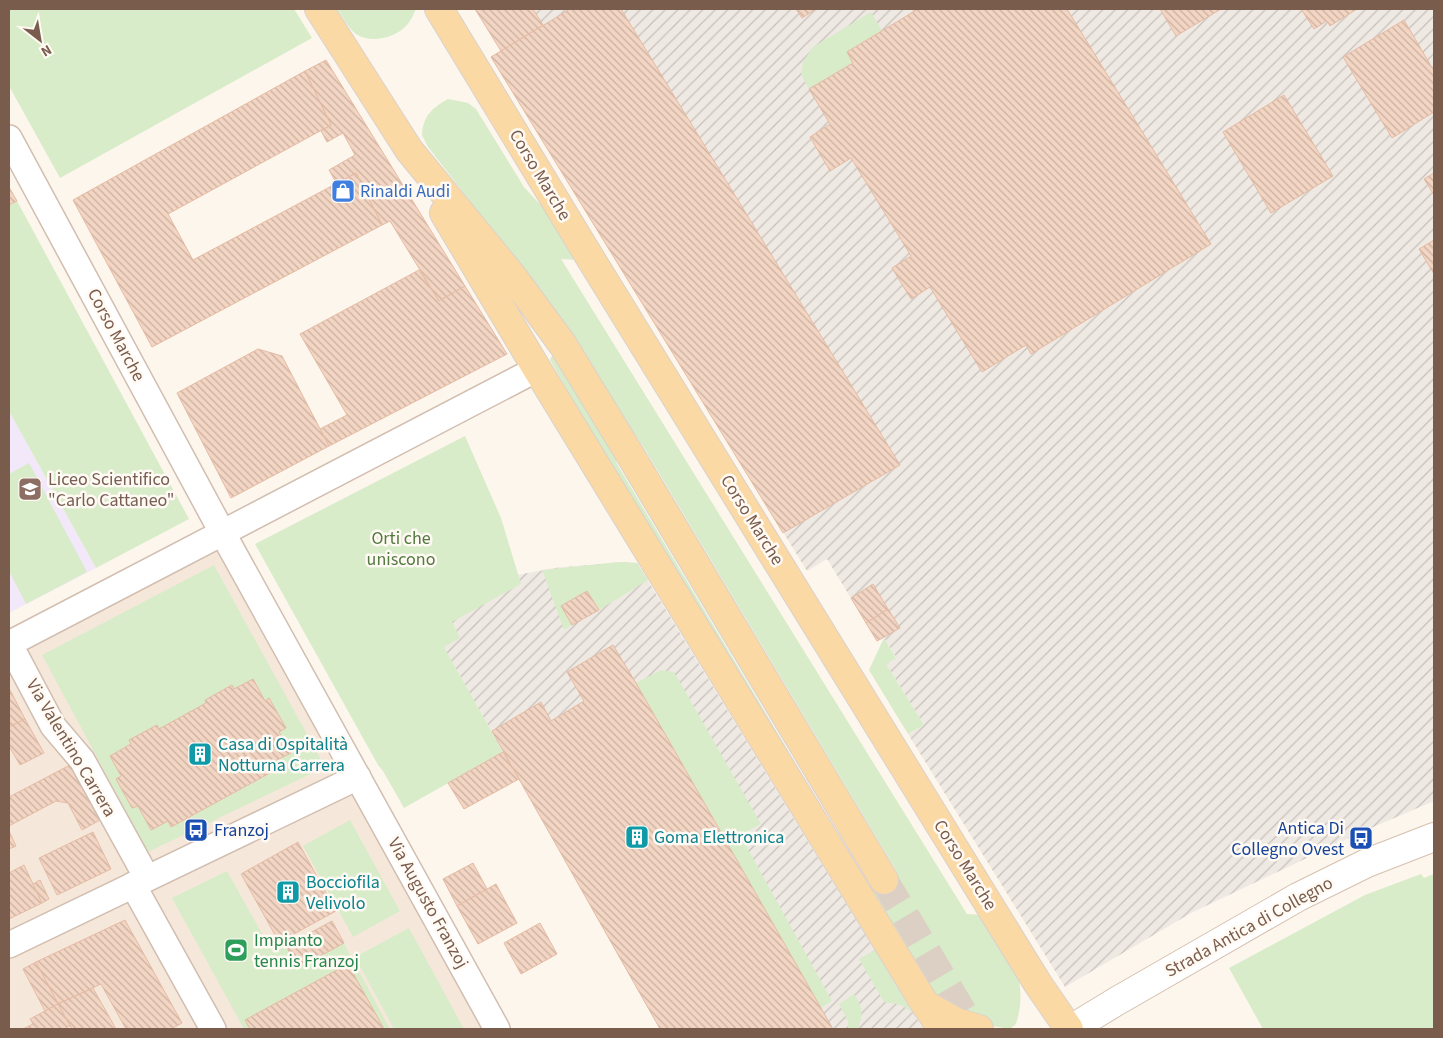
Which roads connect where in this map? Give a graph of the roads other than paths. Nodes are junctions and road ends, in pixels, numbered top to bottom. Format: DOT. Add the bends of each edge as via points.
graph roads {
  1 [pos="319,9"];
  2 [pos="439,9"];
  3 [pos="9,138"];
  4 [pos="409,150"];
  5 [pos="538,369"];
  6 [pos="222,532"];
  7 [pos="9,643"];
  8 [pos="358,777"];
  9 [pos="1434,837"];
  10 [pos="884,880"];
  11 [pos="140,882"];
  12 [pos="9,945"];
  13 [pos="925,1004"];
  14 [pos="213,1029"];
  15 [pos="497,1029"];
  16 [pos="942,1029"];
  17 [pos="979,1029"];
  18 [pos="1070,1029"];
  1 -- 4 [label="main road"];
  2 -- 18 [label="main road, Corso Marche" via="1033,976"];
  3 -- 6 [label="street, Corso Marche"];
  4 -- 5 [label="main road"];
  4 -- 10 [label="main road" via="513,277 563,345"];
  5 -- 6 [label="street"];
  5 -- 13 [label="main road"];
  6 -- 7 [label="street"];
  6 -- 8 [label="street, Corso Marche"];
  7 -- 11 [label="street, Via Valentino Carrera" via="53,726 82,760"];
  8 -- 11 [label="street"];
  8 -- 15 [label="street, Via Augusto Franzoj"];
  9 -- 18 [label="main road, Strada Antica di Collegno" via="1367,863 1298,897"];
  11 -- 12 [label="street"];
  11 -- 14 [label="street, Via Valentino Carrera"];
  13 -- 16 [label="main road"];
  13 -- 17 [label="main road" via="956,1022"];
}
